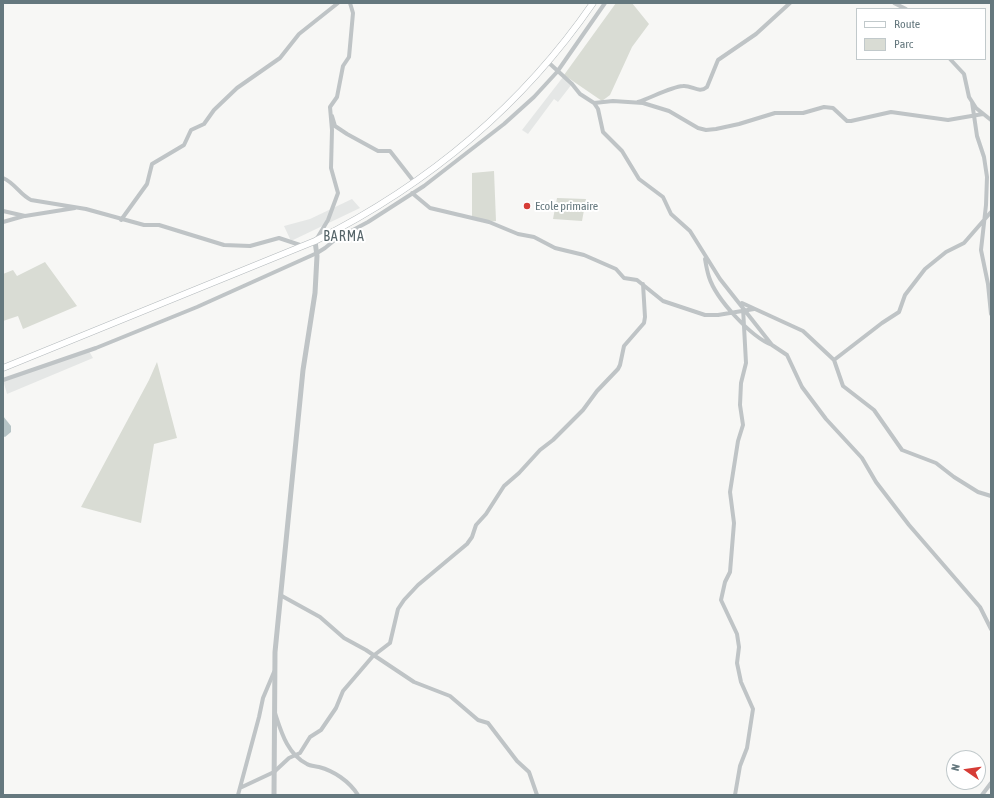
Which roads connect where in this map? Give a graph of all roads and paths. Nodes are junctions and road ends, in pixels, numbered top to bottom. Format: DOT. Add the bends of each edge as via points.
graph roads {
  1 [pos="338,3"];
  2 [pos="350,3"];
  3 [pos="593,3"];
  4 [pos="606,3"];
  5 [pos="790,3"];
  6 [pos="894,3"];
  7 [pos="904,8"];
  8 [pos="951,60"];
  9 [pos="548,62"];
  10 [pos="557,72"];
  11 [pos="972,102"];
  12 [pos="594,103"];
  13 [pos="637,103"];
  14 [pos="330,114"];
  15 [pos="974,114"];
  16 [pos="984,114"];
  17 [pos="991,120"];
  18 [pos="3,178"];
  19 [pos="415,183"];
  20 [pos="412,193"];
  21 [pos="79,208"];
  22 [pos="3,211"];
  23 [pos="991,212"];
  24 [pos="25,216"];
  25 [pos="121,220"];
  26 [pos="984,220"];
  27 [pos="3,222"];
  28 [pos="315,241"];
  29 [pos="303,246"];
  30 [pos="317,253"];
  31 [pos="704,255"];
  32 [pos="642,284"];
  33 [pos="739,302"];
  34 [pos="754,309"];
  35 [pos="744,310"];
  36 [pos="733,313"];
  37 [pos="991,314"];
  38 [pos="743,324"];
  39 [pos="772,345"];
  40 [pos="834,360"];
  41 [pos="3,368"];
  42 [pos="3,380"];
  43 [pos="991,496"];
  44 [pos="282,596"];
  45 [pos="991,629"];
  46 [pos="373,656"];
  47 [pos="274,672"];
  48 [pos="274,709"];
  49 [pos="296,755"];
  50 [pos="274,772"];
  51 [pos="991,783"];
  52 [pos="242,787"];
  53 [pos="238,795"];
  54 [pos="274,795"];
  55 [pos="358,795"];
  56 [pos="537,795"];
  57 [pos="734,795"];
  58 [pos="982,795"];
  1 -- 25 [label="street" via="299,34 280,58 237,88 214,110 204,124 191,130 184,145 152,164 147,184"];
  2 -- 14 [label="street" via="353,13 349,57 343,66 337,97 331,104"];
  3 -- 9 [label="main road"];
  4 -- 10 [label="street"];
  5 -- 13 [label="street" via="756,34 718,60 703,90 680,86"];
  6 -- 7 [label="street"];
  8 -- 11 [label="street" via="964,74"];
  9 -- 10 [label="street"];
  9 -- 19 [label="main road" via="512,102 477,134"];
  10 -- 12 [label="street" via="580,94"];
  10 -- 20 [label="street" via="504,124"];
  11 -- 15 [label="street"];
  11 -- 16 [label="street"];
  12 -- 13 [label="street"];
  12 -- 31 [label="street" via="598,109 603,132 622,151 639,179 663,197 671,214 690,231"];
  13 -- 15 [label="street" via="669,111 706,130 775,112 803,113 824,107 833,108 851,121 891,112 948,120"];
  14 -- 19 [label="street" via="336,126 347,134 378,151 390,151"];
  14 -- 28 [label="street" via="331,168 338,193 328,220"];
  15 -- 16 [label="street"];
  15 -- 26 [label="street" via="987,177"];
  16 -- 17 [label="street"];
  18 -- 21 [label="street" via="12,182 31,200"];
  19 -- 28 [label="main road" via="352,222"];
  20 -- 30 [label="street"];
  20 -- 32 [label="street" via="430,208 489,222 518,234 534,237 555,248 584,255 616,269 624,278 633,278"];
  21 -- 24 [label="street"];
  21 -- 25 [label="street"];
  22 -- 24 [label="street"];
  23 -- 26 [label="street"];
  24 -- 27 [label="street"];
  25 -- 29 [label="street" via="159,225 224,245 250,246 279,238"];
  26 -- 37 [label="street" via="981,250"];
  26 -- 40 [label="street" via="964,243 946,252 925,269 905,295 899,312"];
  28 -- 29 [label="main road"];
  28 -- 30 [label="street"];
  29 -- 41 [label="main road"];
  30 -- 42 [label="street" via="204,304 96,348"];
  30 -- 44 [label="street" via="315,293 304,370"];
  31 -- 33 [label="street"];
  31 -- 36 [label="street" via="709,278"];
  32 -- 36 [label="street" via="663,301 705,315"];
  32 -- 46 [label="street" via="644,323 624,346 618,369 583,410 504,486 476,525 467,544 404,600 398,609 390,643"];
  33 -- 34 [label="street"];
  33 -- 35 [label="street"];
  34 -- 35 [label="street"];
  34 -- 40 [label="street" via="803,331"];
  35 -- 36 [label="street"];
  35 -- 38 [label="street"];
  35 -- 39 [label="street"];
  36 -- 38 [label="street"];
  38 -- 39 [label="street" via="764,342"];
  38 -- 57 [label="street" via="746,363 741,383 740,406 743,424 730,492 734,523 730,572 721,600 737,634 737,663 741,682 753,709 747,748"];
  39 -- 45 [label="street" via="787,355 802,387 826,420 862,458 876,482 909,525 980,608"];
  40 -- 43 [label="street" via="843,386 874,410 902,450 936,463 978,492"];
  44 -- 46 [label="street" via="320,617 344,638"];
  44 -- 47 [label="street"];
  46 -- 49 [label="street" via="343,691 336,708 321,730 310,737"];
  46 -- 56 [label="street" via="414,682 450,696 478,720 493,726 500,742 529,772"];
  47 -- 48 [label="street"];
  47 -- 52 [label="street" via="263,698"];
  48 -- 49 [label="street" via="283,736 290,750"];
  48 -- 50 [label="street"];
  49 -- 50 [label="street" via="288,758"];
  49 -- 55 [label="street" via="308,765 338,775"];
  50 -- 52 [label="street"];
  50 -- 54 [label="street"];
  51 -- 58 [label="street"];
  52 -- 53 [label="street"];
}
